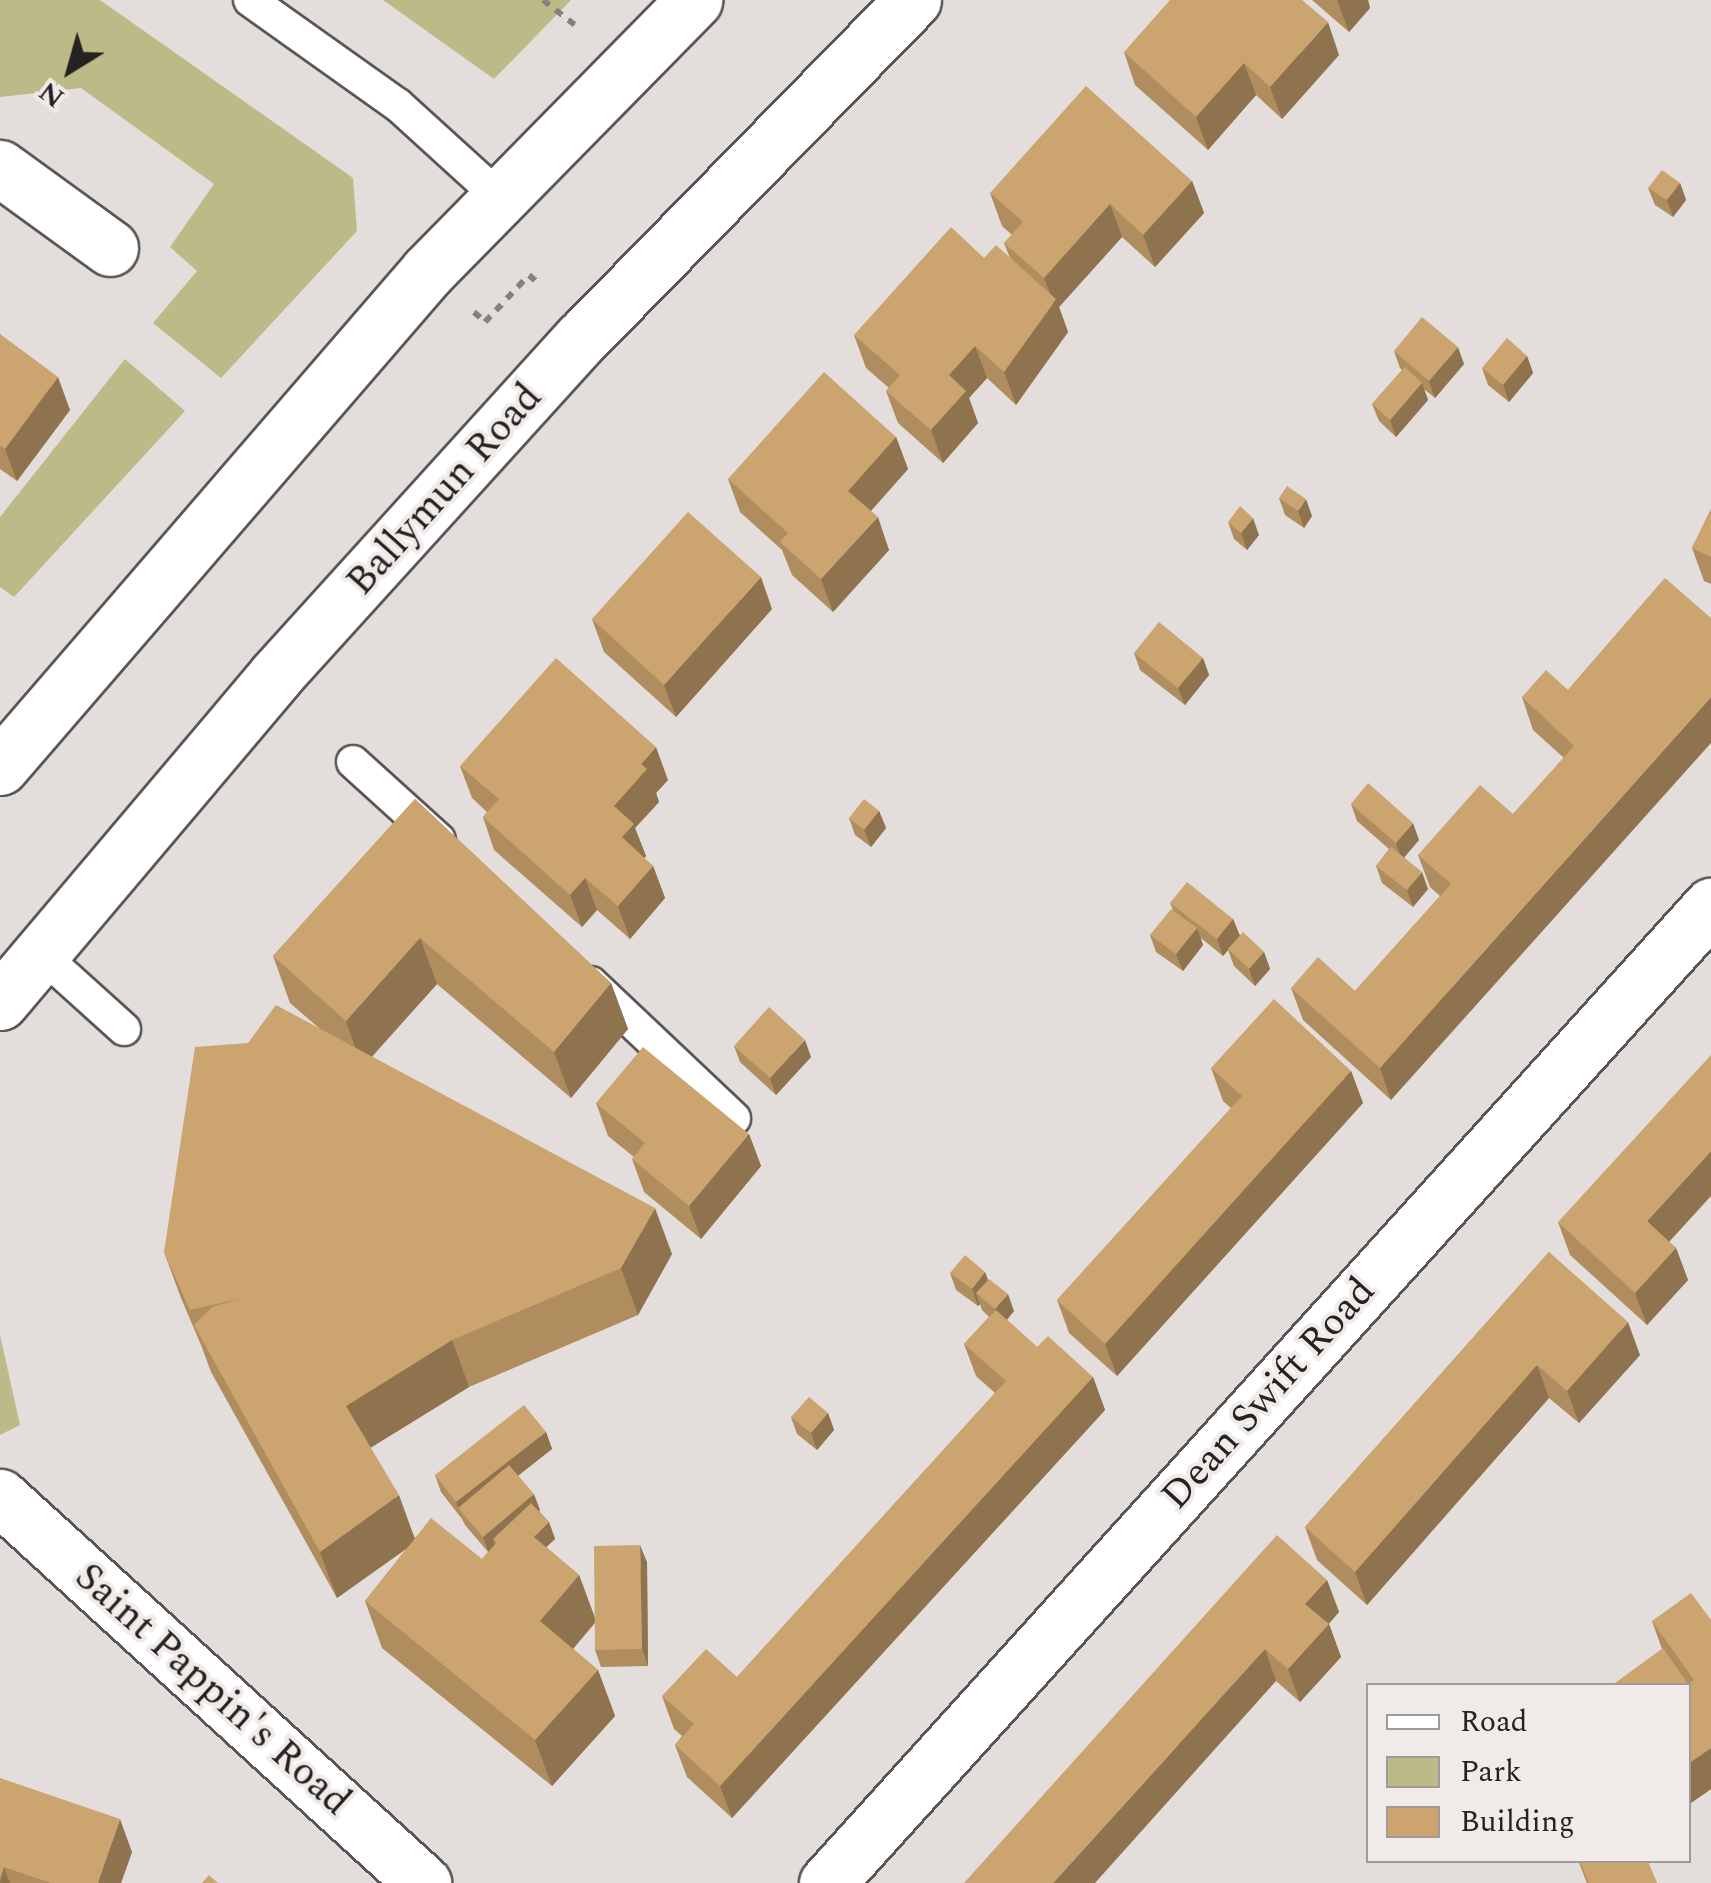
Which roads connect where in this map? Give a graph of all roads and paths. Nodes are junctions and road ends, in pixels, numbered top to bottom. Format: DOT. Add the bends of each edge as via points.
graph roads {
  1 [pos="250,0"];
  2 [pos="542,0"];
  3 [pos="694,0"];
  4 [pos="914,0"];
  5 [pos="575,25"];
  6 [pos="0,168"];
  7 [pos="498,196"];
  8 [pos="110,248"];
  9 [pos="540,285"];
  10 [pos="470,308"];
  11 [pos="353,762"];
  12 [pos="0,767"];
  13 [pos="460,859"];
  14 [pos="1711,906"];
  15 [pos="41,954"];
  16 [pos="561,955"];
  17 [pos="0,1002"];
  18 [pos="124,1029"];
  19 [pos="734,1118"];
  20 [pos="0,1497"];
  21 [pos="423,1883"];
  22 [pos="827,1883"];
  1 -- 7 [label="lane" via="398,105"];
  2 -- 5 [label="path"];
  3 -- 7 [label="main road"];
  4 -- 15 [label="main road, Ballymun Road" via="591,328 276,675"];
  6 -- 8 [label="main road"];
  7 -- 12 [label="main road"];
  9 -- 10 [label="path" via="529,276 485,322"];
  11 -- 13 [label="lane"];
  14 -- 22 [label="main road, Dean Swift Road"];
  15 -- 17 [label="main road, Ballymun Road"];
  15 -- 18 [label="lane"];
  16 -- 19 [label="lane"];
  20 -- 21 [label="main road, Saint Pappin's Road"];
}
